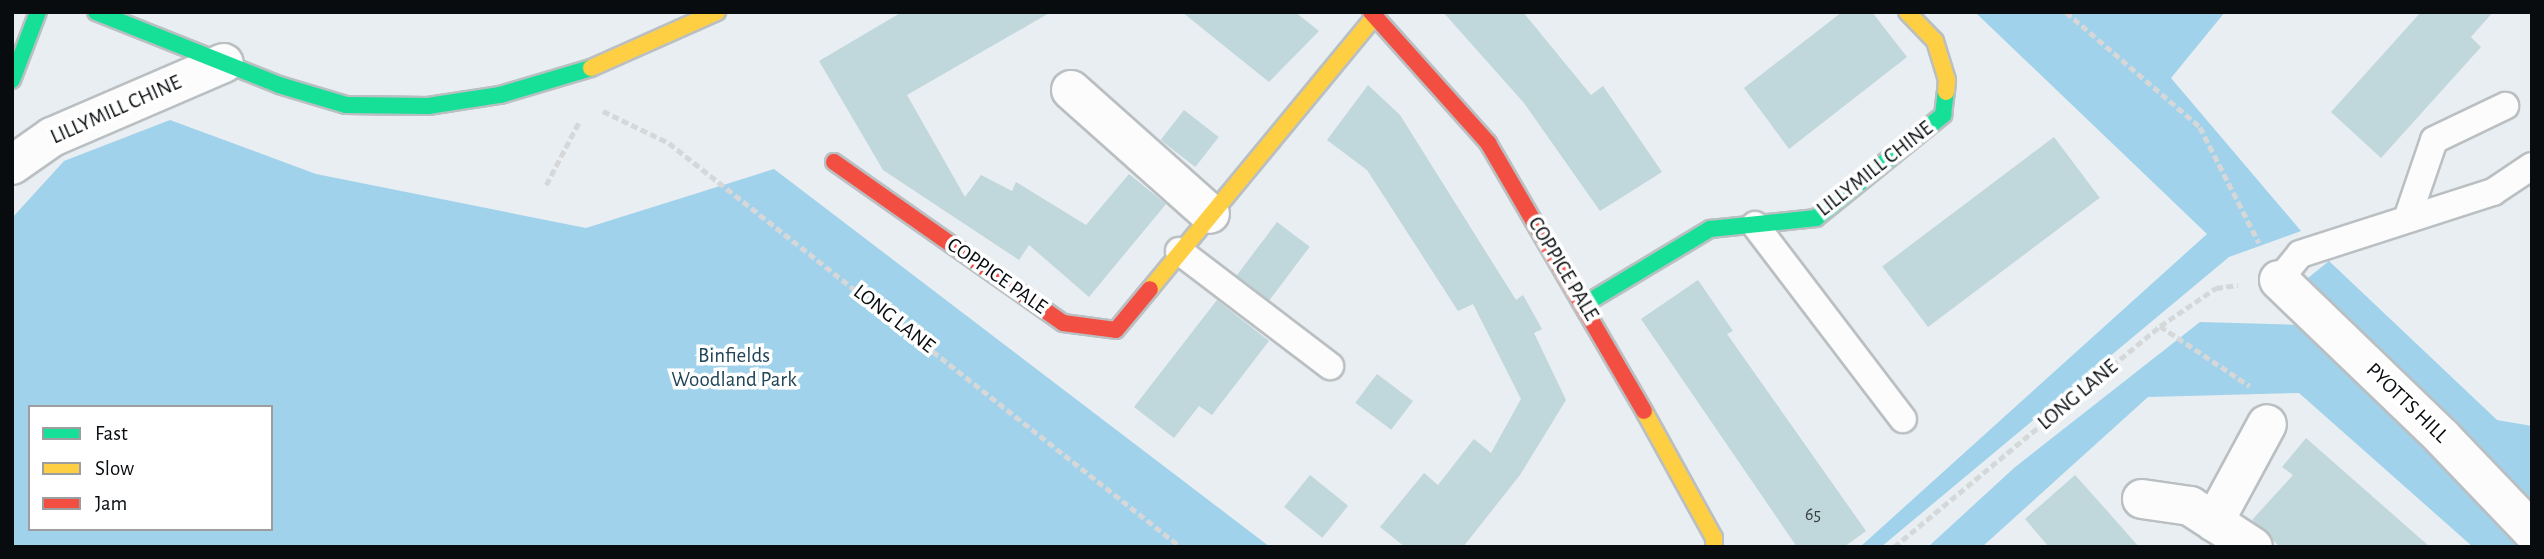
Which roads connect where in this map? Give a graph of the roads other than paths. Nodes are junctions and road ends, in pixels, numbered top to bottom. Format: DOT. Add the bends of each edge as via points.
graph roads {
  1 [pos="38,12"];
  2 [pos="96,12"];
  3 [pos="717,12"];
  4 [pos="1373,14"];
  5 [pos="1920,17"];
  6 [pos="224,63"];
  7 [pos="12,80"];
  8 [pos="1071,90"];
  9 [pos="2505,106"];
  10 [pos="834,162"];
  11 [pos="12,165"];
  12 [pos="2532,166"];
  13 [pos="1210,214"];
  14 [pos="2407,219"];
  15 [pos="1755,225"];
  16 [pos="1179,251"];
  17 [pos="2278,280"];
  18 [pos="1585,304"];
  19 [pos="1330,366"];
  20 [pos="1903,419"];
  21 [pos="2267,424"];
  22 [pos="2142,499"];
  23 [pos="2214,522"];
  24 [pos="2532,531"];
  25 [pos="1714,547"];
  26 [pos="2253,547"];
  1 -- 7 [label="main road"];
  2 -- 6 [label="main road, LILLYMILL CHINE"];
  3 -- 6 [label="main road, LILLYMILL CHINE" via="573,76 500,95 428,106 346,105"];
  4 -- 13 [label="main road, COPPICE PALE"];
  4 -- 18 [label="main road, COPPICE PALE" via="1488,144"];
  5 -- 15 [label="main road, LILLYMILL CHINE" via="1935,41 1947,80 1943,115 1816,218"];
  6 -- 11 [label="street, LILLYMILL CHINE" via="52,137"];
  8 -- 13 [label="street"];
  9 -- 14 [label="lane" via="2434,140"];
  10 -- 16 [label="main road, COPPICE PALE" via="1063,323 1116,330"];
  12 -- 14 [label="lane" via="2493,192"];
  13 -- 16 [label="main road, COPPICE PALE"];
  14 -- 17 [label="lane" via="2300,254"];
  15 -- 18 [label="main road, LILLYMILL CHINE" via="1710,229"];
  15 -- 20 [label="lane"];
  16 -- 19 [label="lane"];
  17 -- 24 [label="street, PYOTTS HILL" via="2443,438"];
  18 -- 25 [label="main road, COPPICE PALE" via="1714,538"];
  21 -- 23 [label="street"];
  22 -- 23 [label="street" via="2190,506"];
  23 -- 26 [label="street"];
}
